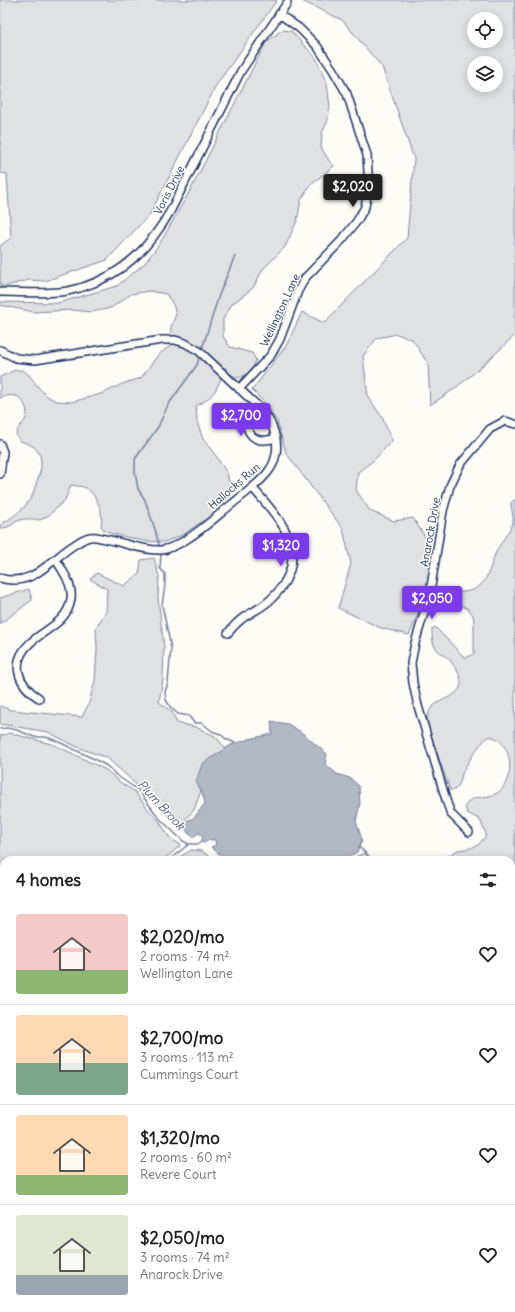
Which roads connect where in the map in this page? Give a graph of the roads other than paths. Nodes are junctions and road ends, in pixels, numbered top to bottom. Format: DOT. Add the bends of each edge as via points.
graph roads {
  1 [pos="287,3"];
  2 [pos="279,14"];
  3 [pos="0,292"];
  4 [pos="0,350"];
  5 [pos="239,389"];
  6 [pos="256,404"];
  7 [pos="515,424"];
  8 [pos="276,438"];
  9 [pos="0,444"];
  10 [pos="0,474"];
  11 [pos="252,487"];
  12 [pos="56,560"];
  13 [pos="0,578"];
  14 [pos="228,633"];
  15 [pos="39,698"];
  16 [pos="469,832"];
  1 -- 2 [label="street, Voris Drive"];
  2 -- 3 [label="street, Voris Drive" via="241,71 161,228 140,253 108,277 75,289 59,292"];
  2 -- 5 [label="street, Wellington Lane" via="299,28 317,46 347,94 367,154 368,190 365,207 357,221 305,278 271,355"];
  4 -- 5 [label="street, Hallocks Run" via="9,356 35,360 175,340 198,351"];
  5 -- 6 [label="street, Hallocks Run"];
  6 -- 8 [label="street, Hallocks Run" via="272,424"];
  6 -- 8 [label="street" via="246,422 250,433 261,441"];
  7 -- 16 [label="street, Anarock Drive" via="505,422 490,429 460,465 450,486 443,511 430,593 411,663 418,706 447,803 451,814"];
  8 -- 11 [label="street, Hallocks Run" via="277,452 273,464"];
  9 -- 10 [label="street" via="3,452"];
  11 -- 12 [label="street, Hallocks Run" via="195,534 168,549 150,549 91,537 79,541"];
  11 -- 14 [label="street" via="284,527 293,552 292,562 290,572 278,592 238,622"];
  12 -- 13 [label="street, Hallocks Run" via="39,573 25,579"];
  12 -- 15 [label="street" via="67,577 70,604 65,615 26,647 19,662 21,681"];
}
